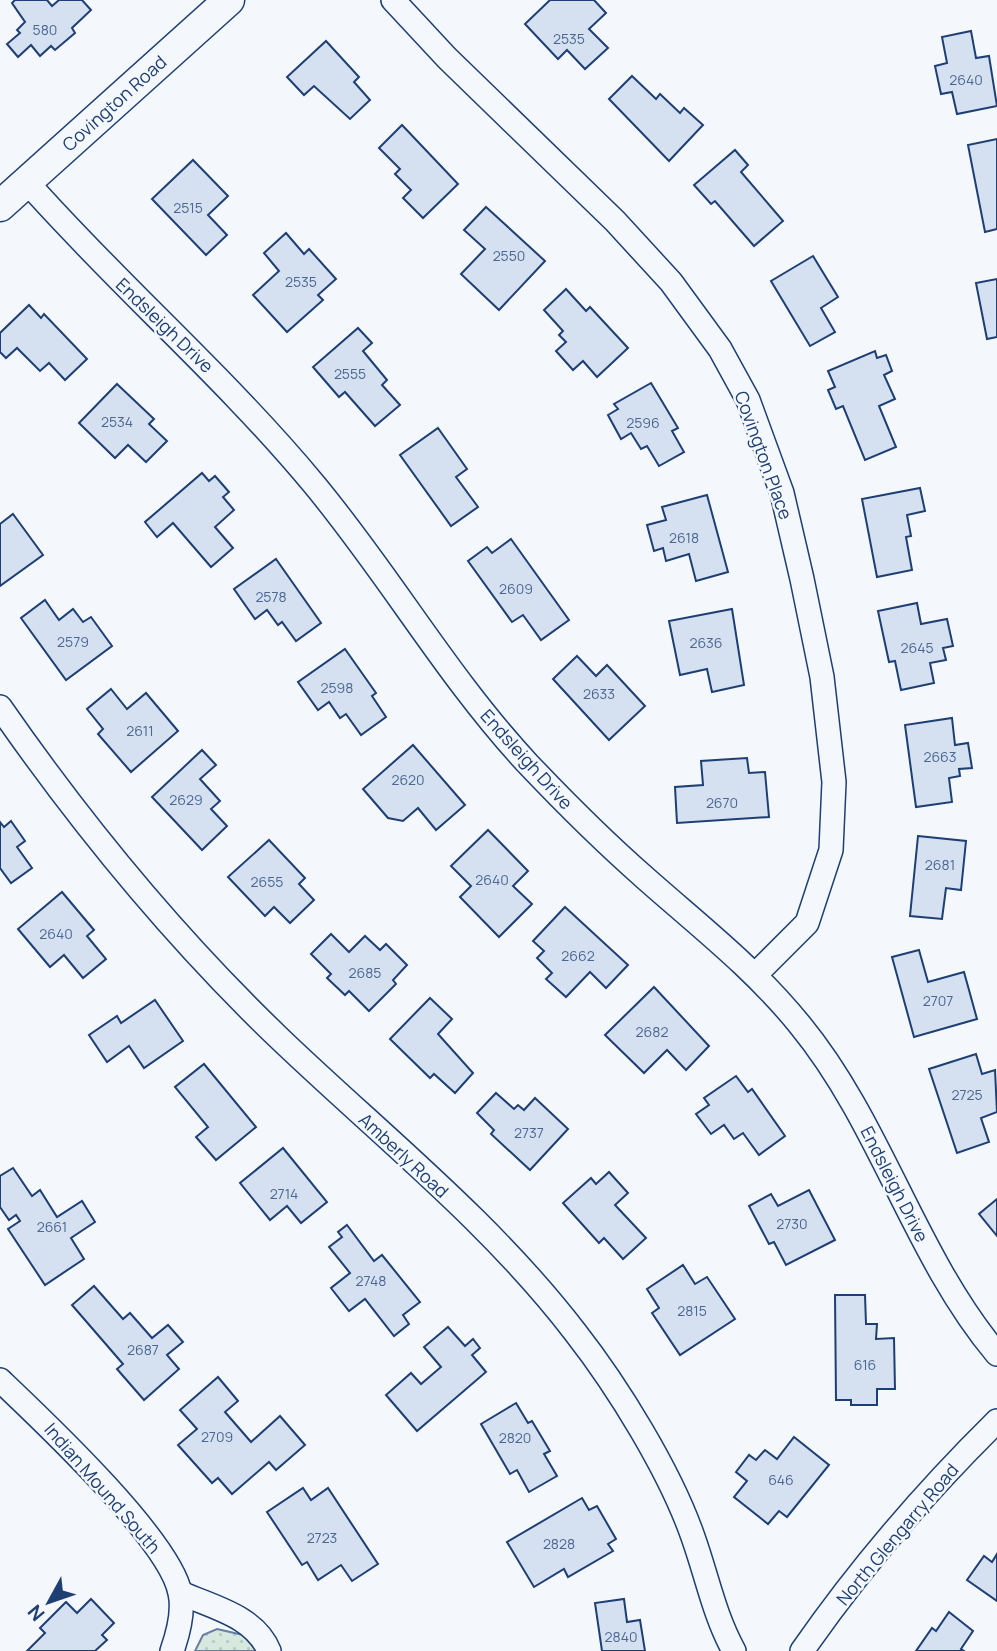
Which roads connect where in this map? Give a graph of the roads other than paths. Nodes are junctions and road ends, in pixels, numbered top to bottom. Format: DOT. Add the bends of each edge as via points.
graph roads {
  1 [pos="229,0"];
  2 [pos="393,0"];
  3 [pos="27,182"];
  4 [pos="0,206"];
  5 [pos="0,707"];
  6 [pos="756,974"];
  7 [pos="997,1354"];
  8 [pos="0,1380"];
  9 [pos="997,1422"];
  10 [pos="181,1593"];
  11 [pos="172,1651"];
  12 [pos="268,1651"];
  13 [pos="734,1651"];
  14 [pos="802,1651"];
  1 -- 3 [label="street, Covington Road"];
  2 -- 6 [label="street, Covington Place" via="671,282 720,349 752,412 782,493 803,579 834,782 831,850 807,922"];
  3 -- 4 [label="street, Covington Road"];
  3 -- 6 [label="street, Endsleigh Drive" via="95,258 204,361 278,441 340,517 454,676 525,760 603,840"];
  5 -- 13 [label="street, Amberly Road" via="91,829 194,951 280,1039 484,1229 577,1334 663,1471 693,1535 720,1626"];
  6 -- 7 [label="street, Endsleigh Drive" via="828,1062 949,1291"];
  8 -- 10 [label="street, Indian Mound South" via="71,1449 140,1527 159,1550"];
  9 -- 14 [label="street, North Glengarry Road" via="901,1525"];
  10 -- 11 [label="street" via="179,1629"];
  10 -- 12 [label="street" via="239,1618 258,1631"];
}
